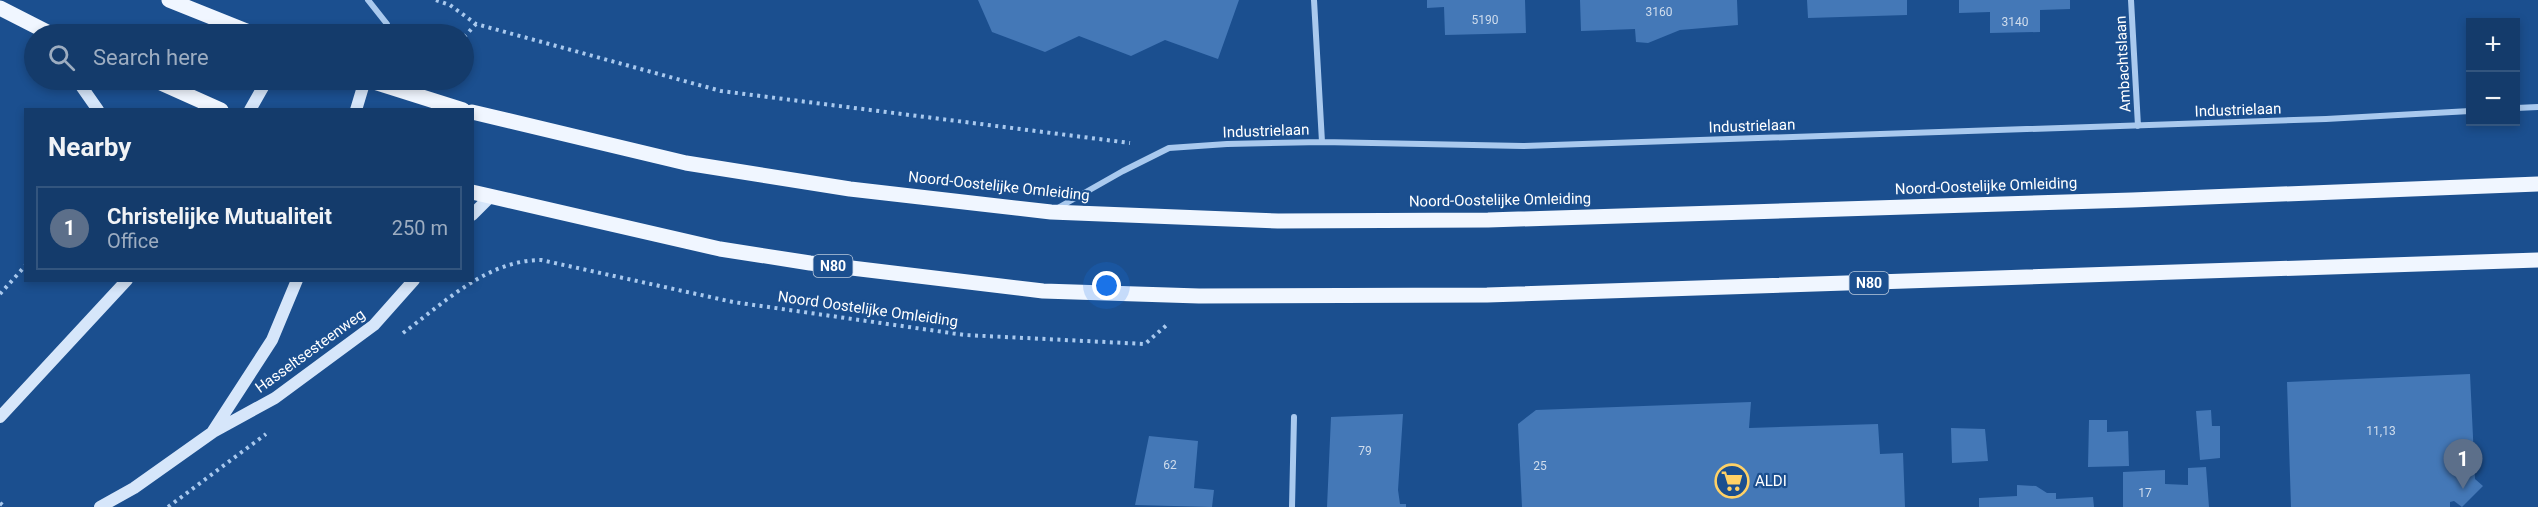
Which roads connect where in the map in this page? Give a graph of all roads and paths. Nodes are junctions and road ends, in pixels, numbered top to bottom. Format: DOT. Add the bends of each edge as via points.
graph roads {
  1 [pos="170,0"];
  2 [pos="368,0"];
  3 [pos="436,0"];
  4 [pos="1314,0"];
  5 [pos="2131,0"];
  6 [pos="0,8"];
  7 [pos="31,24"];
  8 [pos="229,24"];
  9 [pos="387,24"];
  10 [pos="476,24"];
  11 [pos="84,90"];
  12 [pos="176,90"];
  13 [pos="261,90"];
  14 [pos="363,90"];
  15 [pos="399,90"];
  16 [pos="2538,107"];
  17 [pos="97,108"];
  18 [pos="217,108"];
  19 [pos="251,108"];
  20 [pos="357,108"];
  21 [pos="457,108"];
  22 [pos="2520,108"];
  23 [pos="2466,111"];
  24 [pos="474,112"];
  25 [pos="2138,126"];
  26 [pos="1322,142"];
  27 [pos="1169,148"];
  28 [pos="2538,184"];
  29 [pos="474,193"];
  30 [pos="490,197"];
  31 [pos="474,213"];
  32 [pos="1051,213"];
  33 [pos="521,260"];
  34 [pos="2538,260"];
  35 [pos="24,267"];
  36 [pos="116,282"];
  37 [pos="126,282"];
  38 [pos="296,282"];
  39 [pos="412,282"];
  40 [pos="0,294"];
  41 [pos="1199,296"];
  42 [pos="114,297"];
  43 [pos="0,417"];
  44 [pos="1294,417"];
  45 [pos="213,432"];
  46 [pos="0,503"];
  47 [pos="5,507"];
  48 [pos="100,507"];
  49 [pos="1292,507"];
  1 -- 8 [label="main road"];
  2 -- 9 [label="street"];
  3 -- 10 [label="path"];
  4 -- 26 [label="street"];
  5 -- 25 [label="street, Ambachtslaan"];
  6 -- 7 [label="main road"];
  10 -- 27 [label="path" via="720,91"];
  11 -- 17 [label="main road"];
  12 -- 18 [label="main road"];
  13 -- 19 [label="main road"];
  14 -- 20 [label="main road"];
  15 -- 21 [label="main road"];
  16 -- 22 [label="street"];
  23 -- 25 [label="street, Industrielaan"];
  24 -- 32 [label="main road, Noord-Oostelijke Omleiding" via="686,163 849,189"];
  25 -- 26 [label="street, Industrielaan" via="1523,146"];
  26 -- 27 [label="street, Industrielaan"];
  27 -- 32 [label="street, Industrielaan"];
  28 -- 32 [label="main road, Noord-Oostelijke Omleiding" via="1488,220 1278,221"];
  29 -- 30 [label="main road, N80"];
  30 -- 31 [label="main road"];
  30 -- 41 [label="main road, N80" via="720,249 810,263 1043,291"];
  33 -- 41 [label="path, Noord Oostelijke Omleiding" via="541,260 733,302 988,336 1145,344"];
  34 -- 41 [label="main road, N80" via="1499,295"];
  35 -- 40 [label="path"];
  36 -- 42 [label="main road"];
  37 -- 42 [label="main road"];
  38 -- 45 [label="main road, Hasseltsesteenweg" via="272,340"];
  39 -- 45 [label="main road, Hasseltsesteenweg" via="374,325 275,398"];
  42 -- 43 [label="main road"];
  44 -- 49 [label="street"];
  45 -- 48 [label="main road, Hasseltsesteenweg"];
  46 -- 47 [label="path"];
}
